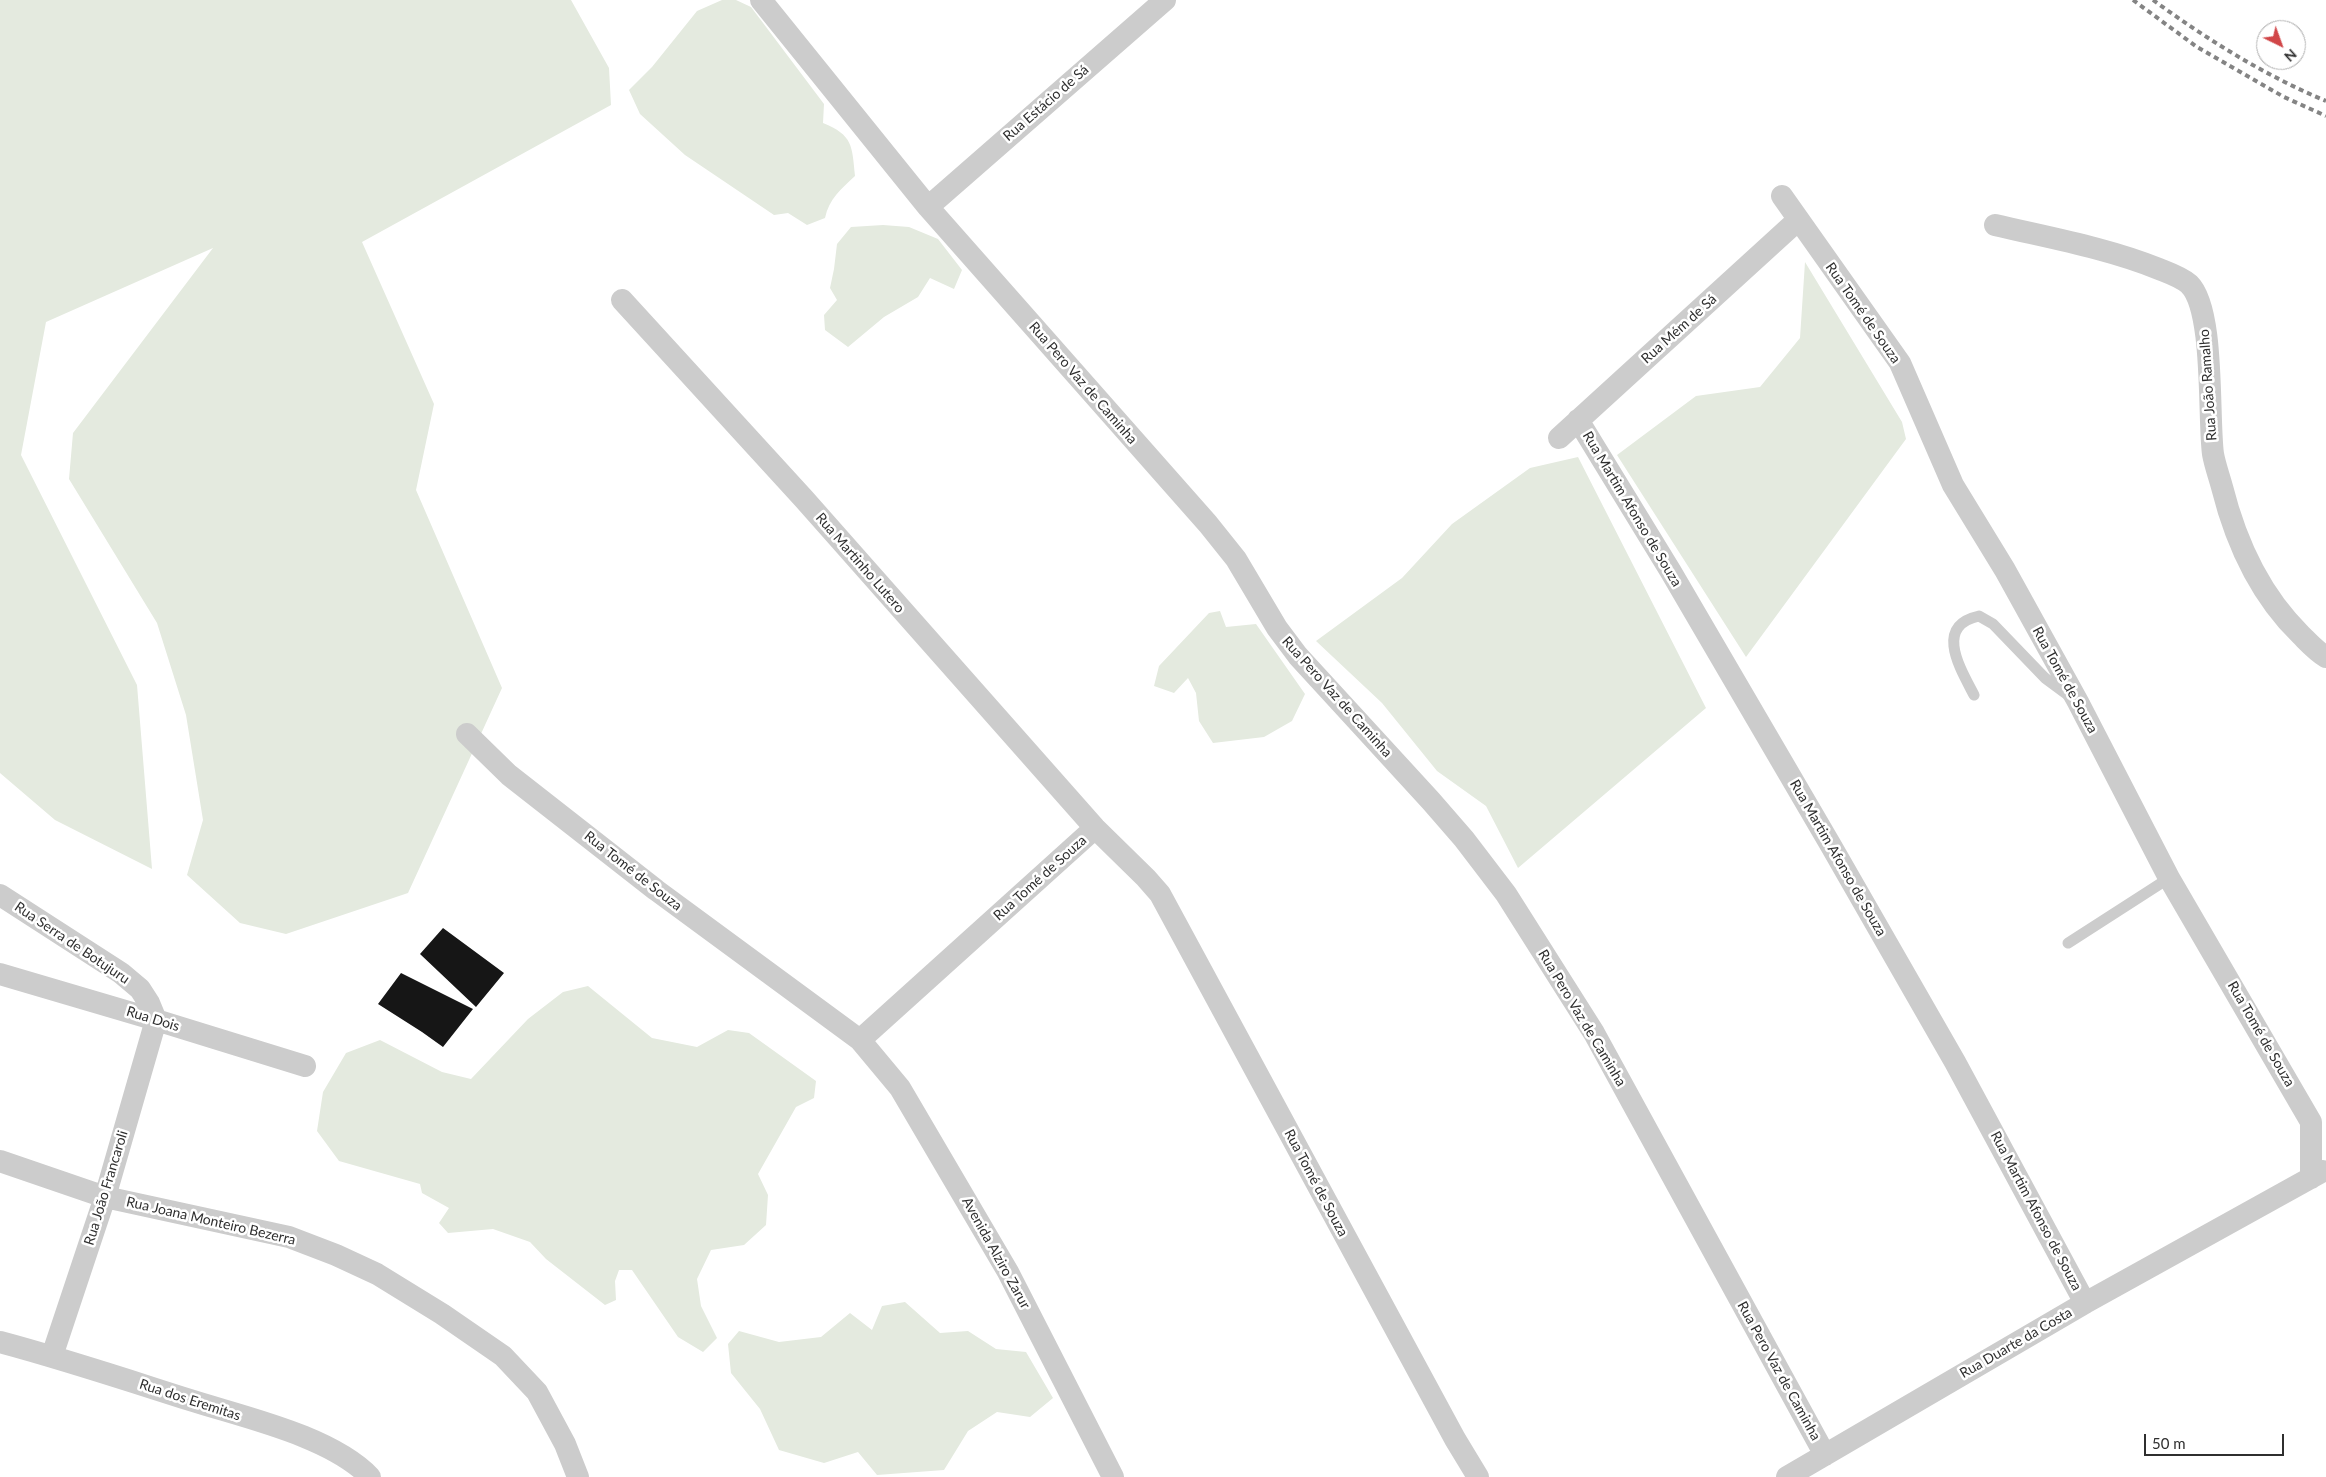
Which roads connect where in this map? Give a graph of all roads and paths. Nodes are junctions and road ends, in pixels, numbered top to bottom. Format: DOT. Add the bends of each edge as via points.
graph roads {
  1 [pos="761,0"];
  2 [pos="1165,0"];
  3 [pos="1782,196"];
  4 [pos="928,207"];
  5 [pos="1798,220"];
  6 [pos="1995,225"];
  7 [pos="622,300"];
  8 [pos="1578,420"];
  9 [pos="1560,438"];
  10 [pos="2326,657"];
  11 [pos="1974,694"];
  12 [pos="2078,702"];
  13 [pos="467,734"];
  14 [pos="1095,828"];
  15 [pos="2169,878"];
  16 [pos="0,895"];
  17 [pos="2068,943"];
  18 [pos="0,974"];
  19 [pos="156,1020"];
  20 [pos="860,1040"];
  21 [pos="304,1066"];
  22 [pos="0,1161"];
  23 [pos="2319,1173"];
  24 [pos="105,1197"];
  25 [pos="2085,1302"];
  26 [pos="0,1342"];
  27 [pos="52,1356"];
  28 [pos="1825,1455"];
  29 [pos="370,1477"];
  30 [pos="578,1477"];
  31 [pos="1113,1477"];
  32 [pos="1478,1477"];
  33 [pos="1788,1477"];
  1 -- 4 [label="street, Rua Pero Vaz de Caminha"];
  2 -- 4 [label="street, Rua Estácio de Sá"];
  3 -- 5 [label="street, Rua Tomé de Souza"];
  4 -- 28 [label="street, Rua Pero Vaz de Caminha" via="1208,524 1236,559 1277,628 1298,656 1431,801 1506,894 1594,1033"];
  5 -- 8 [label="street, Rua Mém de Sá"];
  5 -- 12 [label="street, Rua Tomé de Souza" via="1900,363 1953,485 2005,570"];
  6 -- 10 [label="street, Rua João Ramalho" via="2135,261 2190,284 2198,296 2208,345 2213,455 2229,514 2248,563 2267,596 2318,653"];
  7 -- 14 [label="street, Rua Martinho Lutero" via="804,499"];
  8 -- 9 [label="street, Rua Mém de Sá"];
  8 -- 25 [label="street, Rua Martim Afonso de Souza" via="1835,852 1955,1062"];
  11 -- 12 [label="lane" via="1957,662 1953,642 1959,626 1967,619 1979,616 1993,624 2045,678"];
  12 -- 15 [label="street, Rua Tomé de Souza"];
  13 -- 20 [label="street, Rua Tomé de Souza" via="509,775 656,890"];
  14 -- 20 [label="street, Rua Tomé de Souza"];
  14 -- 32 [label="street, Rua Tomé de Souza" via="1160,894"];
  15 -- 17 [label="lane"];
  15 -- 23 [label="street, Rua Tomé de Souza" via="2311,1122"];
  16 -- 19 [label="street, Rua Serra de Botujuru" via="121,973 140,990"];
  18 -- 19 [label="street, Rua Dois"];
  19 -- 21 [label="street, Rua Dois"];
  19 -- 24 [label="street, Rua João Francaroli"];
  20 -- 31 [label="street, Avenida Alziro Zarur" via="900,1088 1003,1264"];
  22 -- 24 [label="street"];
  23 -- 25 [label="street, Rua Duarte da Costa"];
  24 -- 27 [label="street, Rua João Francaroli"];
  24 -- 30 [label="street, Rua Joana Monteiro Bezerra" via="289,1237 377,1274 503,1356 537,1392 565,1444"];
  25 -- 28 [label="street, Rua Duarte da Costa"];
  26 -- 27 [label="street, Rua dos Eremitas"];
  27 -- 29 [label="street, Rua dos Eremitas" via="324,1445"];
  28 -- 33 [label="street, Rua Duarte da Costa"];
}
